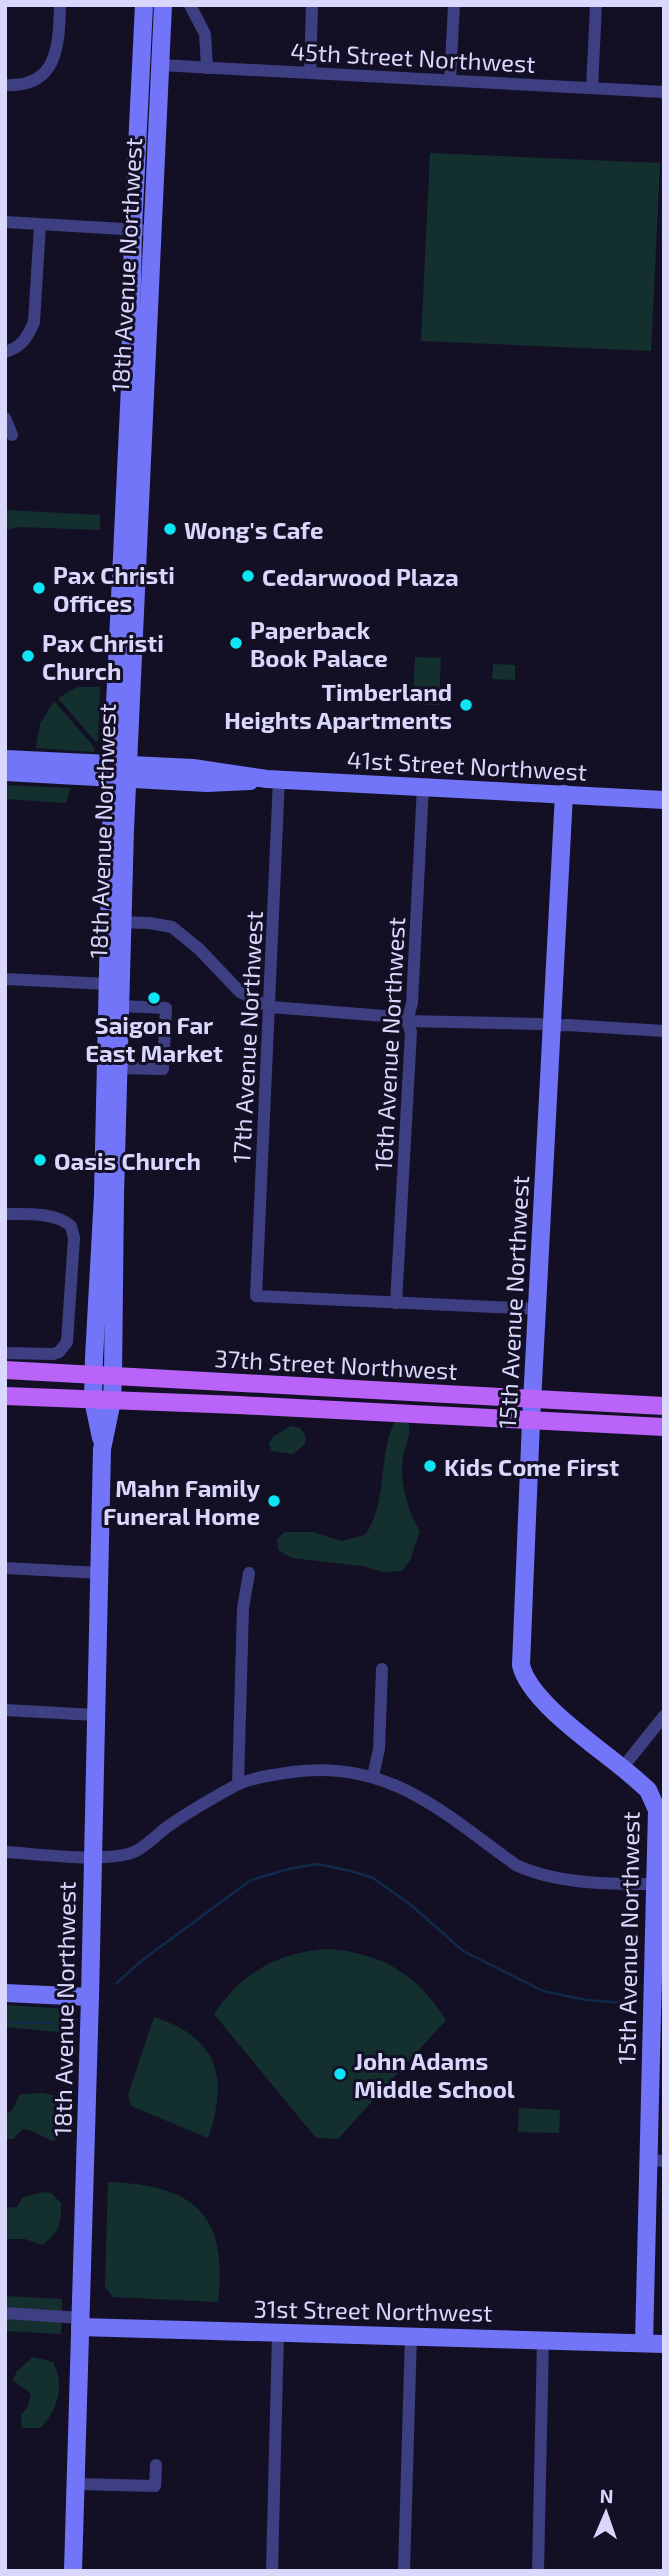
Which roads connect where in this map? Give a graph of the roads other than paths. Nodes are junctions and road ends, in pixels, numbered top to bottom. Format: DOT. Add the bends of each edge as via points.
graph roads {
  1 [pos="60,5"];
  2 [pos="163,5"];
  3 [pos="190,5"];
  4 [pos="312,5"];
  5 [pos="454,5"];
  6 [pos="596,5"];
  7 [pos="144,8"];
  8 [pos="160,65"];
  9 [pos="207,68"];
  10 [pos="310,72"];
  11 [pos="450,80"];
  12 [pos="5,85"];
  13 [pos="593,88"];
  14 [pos="664,92"];
  15 [pos="5,222"];
  16 [pos="40,225"];
  17 [pos="133,229"];
  18 [pos="152,230"];
  19 [pos="5,352"];
  20 [pos="5,418"];
  21 [pos="12,435"];
  22 [pos="5,759"];
  23 [pos="120,771"];
  24 [pos="5,772"];
  25 [pos="273,779"];
  26 [pos="423,786"];
  27 [pos="564,794"];
  28 [pos="664,800"];
  29 [pos="115,922"];
  30 [pos="5,979"];
  31 [pos="107,984"];
  32 [pos="120,1006"];
  33 [pos="271,1007"];
  34 [pos="407,1021"];
  35 [pos="547,1025"];
  36 [pos="664,1031"];
  37 [pos="118,1068"];
  38 [pos="5,1213"];
  39 [pos="396,1303"];
  40 [pos="538,1308"];
  41 [pos="5,1353"];
  42 [pos="5,1370"];
  43 [pos="94,1374"];
  44 [pos="113,1375"];
  45 [pos="5,1396"];
  46 [pos="93,1400"];
  47 [pos="533,1400"];
  48 [pos="112,1401"];
  49 [pos="664,1406"];
  50 [pos="531,1421"];
  51 [pos="664,1427"];
  52 [pos="103,1449"];
  53 [pos="5,1568"];
  54 [pos="100,1573"];
  55 [pos="249,1573"];
  56 [pos="382,1669"];
  57 [pos="5,1710"];
  58 [pos="96,1715"];
  59 [pos="664,1716"];
  60 [pos="623,1767"];
  61 [pos="373,1776"];
  62 [pos="238,1784"];
  63 [pos="5,1852"];
  64 [pos="92,1856"];
  65 [pos="660,1884"];
  66 [pos="5,1993"];
  67 [pos="90,1997"];
  68 [pos="658,2025"];
  69 [pos="657,2161"];
  70 [pos="5,2312"];
  71 [pos="81,2322"];
  72 [pos="278,2332"];
  73 [pos="411,2335"];
  74 [pos="543,2339"];
  75 [pos="644,2343"];
  76 [pos="664,2344"];
  77 [pos="156,2465"];
  78 [pos="76,2484"];
  79 [pos="73,2571"];
  80 [pos="272,2571"];
  81 [pos="404,2571"];
  82 [pos="538,2571"];
  1 -- 12 [label="street" via="59,40 50,66 29,82"];
  2 -- 8 [label="main road, 18th Avenue Northwest"];
  3 -- 9 [label="street" via="205,34"];
  4 -- 10 [label="street"];
  5 -- 11 [label="street"];
  6 -- 13 [label="street"];
  7 -- 8 [label="main road" via="151,23 153,54"];
  7 -- 17 [label="main road, 18th Avenue Northwest"];
  8 -- 9 [label="street, 45th Street Northwest"];
  8 -- 18 [label="main road, 18th Avenue Northwest"];
  9 -- 10 [label="street, 45th Street Northwest"];
  10 -- 11 [label="street, 45th Street Northwest"];
  11 -- 13 [label="street, 45th Street Northwest"];
  13 -- 14 [label="street, 45th Street Northwest"];
  15 -- 16 [label="street"];
  16 -- 17 [label="street"];
  16 -- 19 [label="street" via="34,322 18,348"];
  17 -- 18 [label="street"];
  17 -- 23 [label="main road, 18th Avenue Northwest"];
  18 -- 23 [label="main road, 18th Avenue Northwest"];
  20 -- 21 [label="street"];
  22 -- 23 [label="main road, 41st Street Northwest"];
  23 -- 24 [label="main road, 41st Street Northwest"];
  23 -- 25 [label="main road, 41st Street Northwest" via="222,771"];
  23 -- 29 [label="main road, 18th Avenue Northwest"];
  25 -- 26 [label="main road, 41st Street Northwest"];
  25 -- 33 [label="street, 17th Avenue Northwest"];
  26 -- 27 [label="main road, 41st Street Northwest"];
  26 -- 34 [label="street, 16th Avenue Northwest" via="412,1003"];
  27 -- 28 [label="main road, 41st Street Northwest"];
  27 -- 35 [label="main road, 15th Avenue Northwest"];
  29 -- 31 [label="main road, 18th Avenue Northwest"];
  29 -- 32 [label="main road, 18th Avenue Northwest"];
  29 -- 33 [label="street" via="161,925 180,932 240,992"];
  30 -- 31 [label="street"];
  31 -- 43 [label="main road, 18th Avenue Northwest"];
  32 -- 37 [label="main road, 18th Avenue Northwest"];
  32 -- 37 [label="street" via="166,1008 163,1069"];
  33 -- 34 [label="street"];
  33 -- 39 [label="street, 17th Avenue Northwest" via="256,1296"];
  34 -- 35 [label="street"];
  34 -- 39 [label="street, 16th Avenue Northwest" via="411,1032"];
  35 -- 36 [label="street"];
  35 -- 40 [label="main road, 15th Avenue Northwest"];
  37 -- 44 [label="main road, 18th Avenue Northwest"];
  38 -- 41 [label="street" via="62,1220 74,1231 65,1346 46,1355"];
  39 -- 40 [label="street"];
  40 -- 47 [label="main road, 15th Avenue Northwest"];
  42 -- 43 [label="main road, 37th Street Northwest"];
  43 -- 44 [label="main road, 37th Street Northwest"];
  43 -- 46 [label="main road, 18th Avenue Northwest"];
  44 -- 47 [label="main road, 37th Street Northwest"];
  44 -- 48 [label="main road, 18th Avenue Northwest"];
  45 -- 46 [label="main road, 37th Street Northwest"];
  46 -- 48 [label="main road, 37th Street Northwest"];
  46 -- 52 [label="main road, 18th Avenue Northwest"];
  47 -- 49 [label="main road, 37th Street Northwest"];
  47 -- 50 [label="main road, 15th Avenue Northwest"];
  48 -- 50 [label="main road, 37th Street Northwest"];
  48 -- 52 [label="main road, 18th Avenue Northwest"];
  50 -- 51 [label="main road, 37th Street Northwest"];
  50 -- 60 [label="main road, 15th Avenue Northwest" via="523,1672 542,1703"];
  52 -- 54 [label="main road, 18th Avenue Northwest"];
  53 -- 54 [label="street"];
  54 -- 58 [label="main road, 18th Avenue Northwest"];
  55 -- 62 [label="street" via="243,1608"];
  56 -- 61 [label="street" via="379,1749"];
  57 -- 58 [label="street"];
  58 -- 64 [label="main road, 18th Avenue Northwest"];
  59 -- 60 [label="street"];
  60 -- 65 [label="main road, 15th Avenue Northwest" via="648,1790 657,1810"];
  61 -- 62 [label="street" via="304,1771"];
  61 -- 65 [label="street" via="425,1799 529,1872 558,1879"];
  62 -- 64 [label="street" via="132,1852"];
  63 -- 64 [label="street"];
  64 -- 67 [label="main road, 18th Avenue Northwest"];
  65 -- 68 [label="main road, 15th Avenue Northwest"];
  66 -- 67 [label="main road"];
  67 -- 71 [label="main road, 18th Avenue Northwest"];
  68 -- 69 [label="main road, 15th Avenue Northwest"];
  69 -- 75 [label="main road, 15th Avenue Northwest"];
  70 -- 71 [label="street"];
  71 -- 72 [label="main road, 31st Street Northwest"];
  71 -- 78 [label="main road, 18th Avenue Northwest"];
  72 -- 73 [label="main road, 31st Street Northwest"];
  72 -- 80 [label="street"];
  73 -- 74 [label="main road, 31st Street Northwest"];
  73 -- 81 [label="street"];
  74 -- 75 [label="main road, 31st Street Northwest"];
  74 -- 82 [label="street"];
  75 -- 76 [label="main road, 31st Street Northwest"];
  77 -- 78 [label="street" via="155,2486"];
  78 -- 79 [label="main road, 18th Avenue Northwest"];
}
